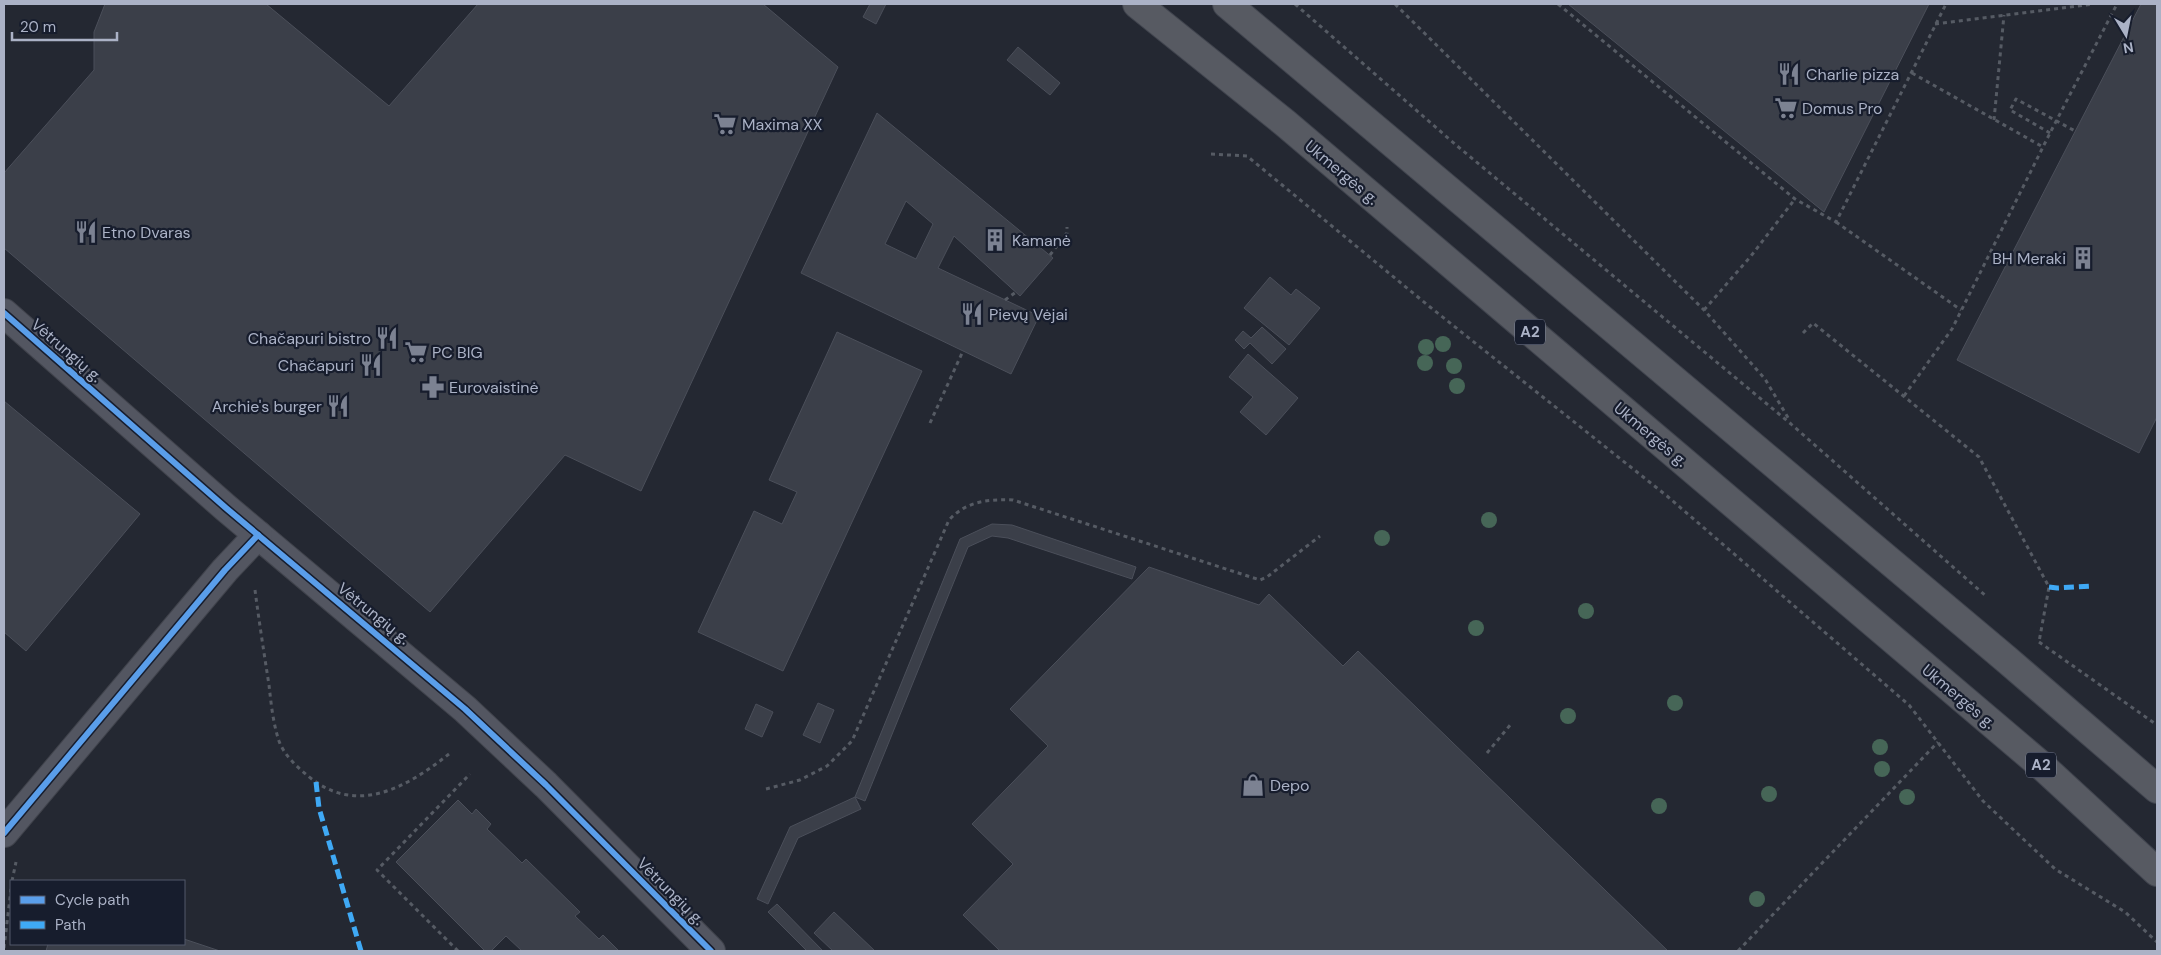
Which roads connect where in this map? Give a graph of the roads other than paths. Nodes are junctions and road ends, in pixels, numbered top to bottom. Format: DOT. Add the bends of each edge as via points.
graph roads {
  1 [pos="1137,4"];
  2 [pos="1227,4"];
  3 [pos="4,313"];
  4 [pos="258,535"];
  5 [pos="2157,789"];
  6 [pos="4,833"];
  7 [pos="2157,872"];
  8 [pos="711,951"];
  1 -- 7 [label="highway, Ukmergės g. / A2" via="1285,123 2028,754"];
  2 -- 5 [label="highway"];
  3 -- 4 [label="street, Vėtrungių g."];
  4 -- 6 [label="street"];
  4 -- 8 [label="street, Vėtrungių g." via="465,709 546,785"];
}
